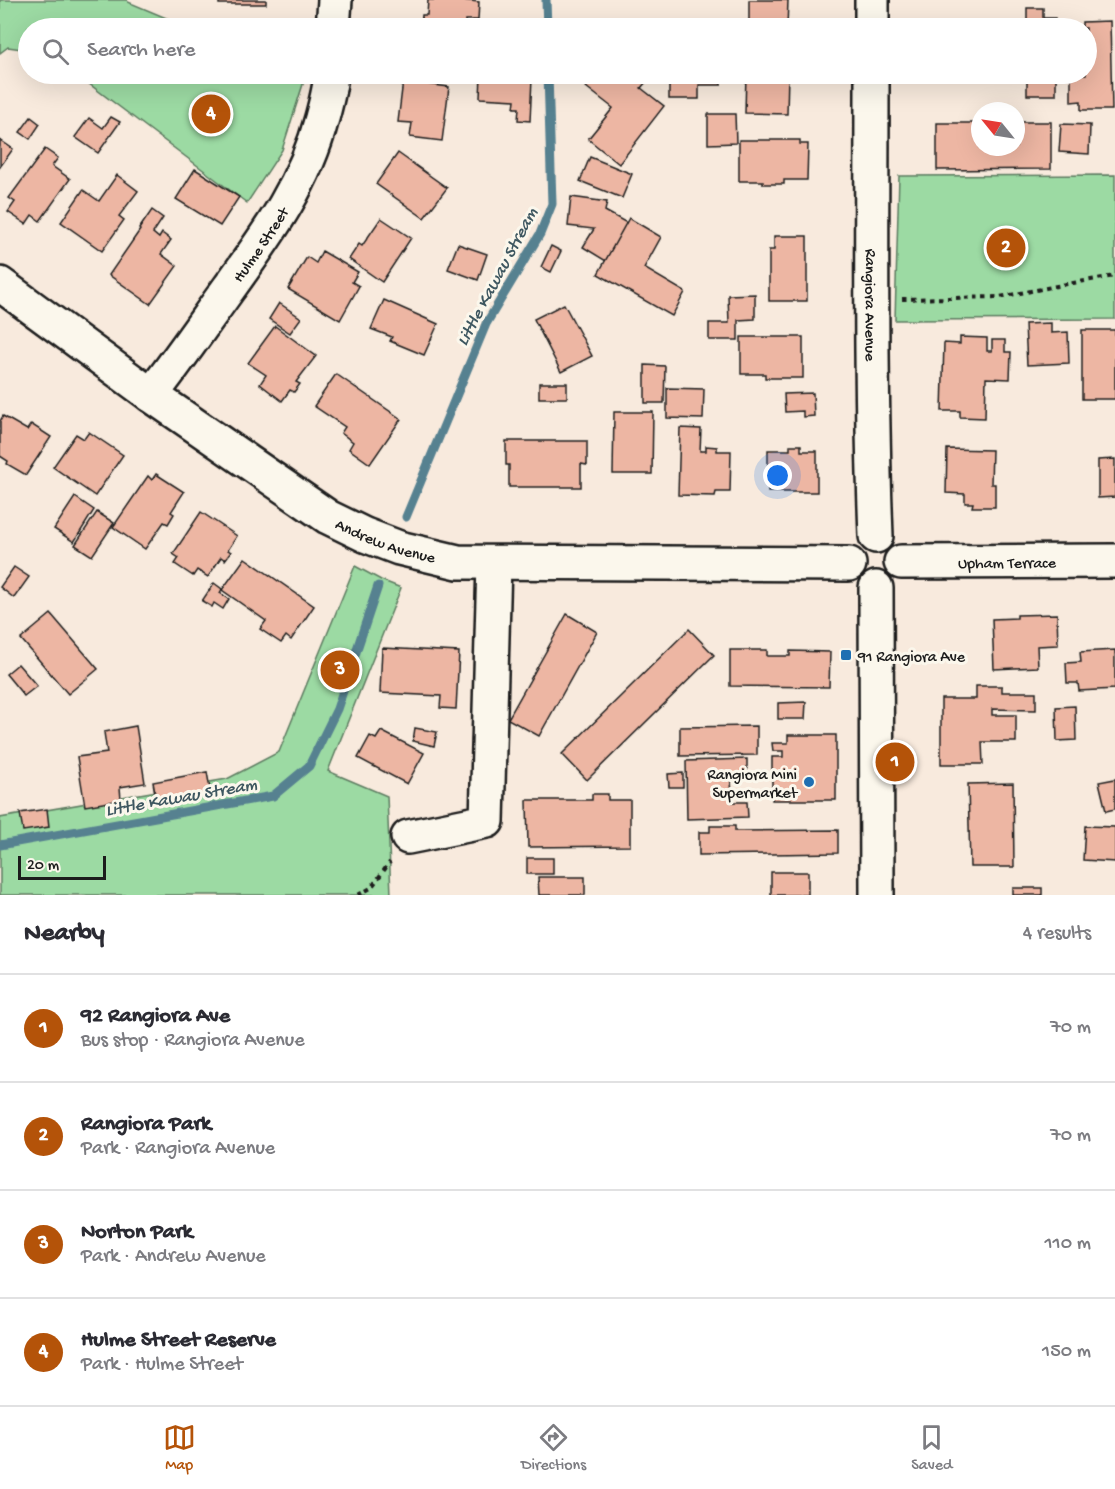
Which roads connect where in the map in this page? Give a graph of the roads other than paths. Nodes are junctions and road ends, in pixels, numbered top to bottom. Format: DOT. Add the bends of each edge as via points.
graph roads {
  1 [pos="335,0"];
  2 [pos="872,0"];
  3 [pos="334,18"];
  4 [pos="872,18"];
  5 [pos="330,84"];
  6 [pos="872,84"];
  7 [pos="0,284"];
  8 [pos="151,395"];
  9 [pos="876,536"];
  10 [pos="901,561"];
  11 [pos="1115,561"];
  12 [pos="494,563"];
  13 [pos="849,564"];
  14 [pos="876,588"];
  15 [pos="408,837"];
  16 [pos="877,895"];
  1 -- 3 [label="street"];
  2 -- 4 [label="street"];
  5 -- 8 [label="street, Hulme Street" via="317,139 301,179 274,225"];
  6 -- 9 [label="street, Rangiora Avenue"];
  7 -- 8 [label="street, Andrew Avenue"];
  8 -- 12 [label="street, Andrew Avenue" via="328,517 399,548 458,562"];
  9 -- 10 [label="street" via="891,542"];
  9 -- 13 [label="street" via="864,537 856,543"];
  10 -- 11 [label="street, Upham Terrace"];
  10 -- 14 [label="street" via="899,574 889,585"];
  12 -- 13 [label="street, Andrew Avenue"];
  12 -- 15 [label="street" via="487,821"];
  13 -- 14 [label="street" via="861,585"];
  14 -- 16 [label="street"];
}
